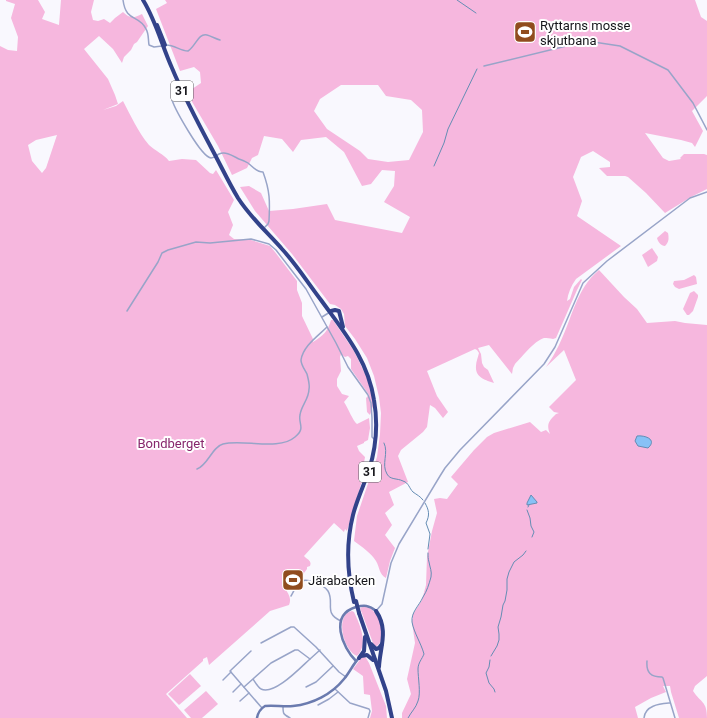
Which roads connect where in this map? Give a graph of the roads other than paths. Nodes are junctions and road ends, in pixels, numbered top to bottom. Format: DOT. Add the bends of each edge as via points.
graph roads {
  1 [pos="123,0"];
  2 [pos="144,0"];
  3 [pos="220,40"];
  4 [pos="164,45"];
  5 [pos="484,66"];
  6 [pos="172,100"];
  7 [pos="707,130"];
  8 [pos="217,155"];
  9 [pos="707,192"];
  10 [pos="264,227"];
  11 [pos="127,311"];
  12 [pos="330,312"];
  13 [pos="322,317"];
  14 [pos="327,327"];
  15 [pos="376,439"];
  16 [pos="197,469"];
  17 [pos="291,596"];
  18 [pos="355,601"];
  19 [pos="376,611"];
  20 [pos="358,613"];
  21 [pos="341,621"];
  22 [pos="365,637"];
  23 [pos="261,643"];
  24 [pos="369,643"];
  25 [pos="382,644"];
  26 [pos="320,650"];
  27 [pos="251,651"];
  28 [pos="359,658"];
  29 [pos="310,659"];
  30 [pos="373,660"];
  31 [pos="647,661"];
  32 [pos="334,666"];
  33 [pos="379,671"];
  34 [pos="231,672"];
  35 [pos="346,677"];
  36 [pos="253,679"];
  37 [pos="223,680"];
  38 [pos="241,684"];
  39 [pos="244,687"];
  40 [pos="306,687"];
  41 [pos="335,688"];
  42 [pos="233,692"];
  43 [pos="338,692"];
  44 [pos="249,693"];
  45 [pos="240,701"];
  46 [pos="670,703"];
  47 [pos="318,705"];
  48 [pos="283,706"];
  49 [pos="262,708"];
  50 [pos="257,718"];
  51 [pos="290,718"];
  52 [pos="368,718"];
  53 [pos="391,718"];
  54 [pos="644,718"];
  55 [pos="675,718"];
  1 -- 4 [label="street" via="127,13 147,29 149,45"];
  2 -- 4 [label="highway, 31"];
  3 -- 4 [label="street" via="202,35 188,51"];
  4 -- 8 [label="highway, 31"];
  5 -- 7 [label="street" via="587,41 620,46 668,70 693,103"];
  6 -- 8 [label="street" via="201,150 210,158"];
  8 -- 10 [label="highway, 31" via="244,203"];
  8 -- 10 [label="street" via="226,153 246,162 256,171 263,172 270,196 269,221"];
  8 -- 12 [label="highway, 31" via="246,210 291,259"];
  9 -- 19 [label="street" via="690,198 607,261 583,283 555,347 544,364 445,468 399,544 391,563 382,604"];
  10 -- 12 [label="highway, 31" via="293,258"];
  11 -- 13 [label="street" via="162,253 196,242 251,239 269,244 276,250 306,289"];
  12 -- 13 [label="street"];
  12 -- 15 [label="highway, 31" via="354,347 368,377 373,392"];
  12 -- 18 [label="highway, 31" via="339,311 343,327 368,370 375,392 378,418 375,453 352,532 350,566"];
  13 -- 14 [label="street"];
  14 -- 15 [label="street" via="348,367 370,399 372,437"];
  14 -- 16 [label="street" via="308,346 302,358 301,363 308,376 310,389 300,415 301,429 296,436 276,443 221,444"];
  15 -- 18 [label="highway, 31" via="372,459 354,510 350,534 348,564"];
  17 -- 21 [label="street" via="303,580 321,585 329,594 332,615"];
  18 -- 20 [label="highway, 31, bridge"];
  19 -- 21 [label="street" via="364,605 351,608 345,612"];
  19 -- 25 [label="highway" via="383,626"];
  20 -- 22 [label="highway, 31"];
  20 -- 24 [label="highway, 31"];
  21 -- 28 [label="street" via="345,645"];
  22 -- 28 [label="highway" via="364,648"];
  22 -- 30 [label="highway, 31"];
  23 -- 26 [label="street" via="293,626"];
  24 -- 25 [label="highway" via="376,649"];
  24 -- 33 [label="highway, 31"];
  25 -- 33 [label="highway"];
  26 -- 29 [label="street"];
  26 -- 32 [label="street"];
  27 -- 34 [label="street"];
  28 -- 30 [label="highway" via="367,655"];
  28 -- 35 [label="street"];
  29 -- 36 [label="street" via="295,650 271,663"];
  29 -- 36 [label="street" via="286,680 269,690 261,689"];
  30 -- 53 [label="highway, 31"];
  31 -- 46 [label="street" via="650,674 663,678"];
  32 -- 35 [label="street"];
  32 -- 40 [label="street"];
  33 -- 53 [label="highway, 31" via="387,694"];
  34 -- 37 [label="street"];
  34 -- 38 [label="street"];
  35 -- 41 [label="street"];
  36 -- 39 [label="street"];
  38 -- 39 [label="street"];
  38 -- 42 [label="street"];
  39 -- 44 [label="street"];
  41 -- 43 [label="street"];
  41 -- 48 [label="street" via="312,702"];
  43 -- 47 [label="street"];
  43 -- 52 [label="street" via="350,703 369,708"];
  44 -- 45 [label="street"];
  44 -- 49 [label="street"];
  46 -- 54 [label="street" via="653,706"];
  46 -- 55 [label="street"];
  48 -- 49 [label="street"];
  48 -- 51 [label="street" via="284,715"];
  49 -- 50 [label="street"];
}
